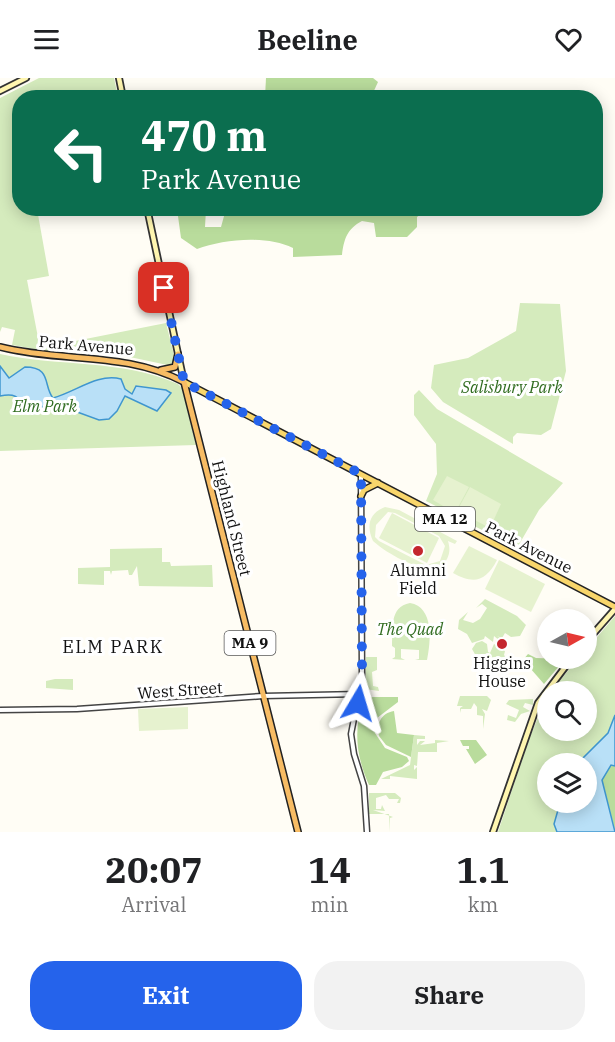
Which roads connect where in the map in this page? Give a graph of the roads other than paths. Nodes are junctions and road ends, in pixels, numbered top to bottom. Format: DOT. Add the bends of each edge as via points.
graph roads {
  1 [pos="26,78"];
  2 [pos="0,91"];
  3 [pos="149,216"];
  4 [pos="0,347"];
  5 [pos="178,354"];
  6 [pos="160,370"];
  7 [pos="184,382"];
  8 [pos="361,474"];
  9 [pos="378,483"];
  10 [pos="361,496"];
  11 [pos="615,608"];
  12 [pos="597,629"];
  13 [pos="564,669"];
  14 [pos="361,694"];
  15 [pos="263,696"];
  16 [pos="0,710"];
  17 [pos="298,832"];
  18 [pos="367,832"];
  19 [pos="493,832"];
  1 -- 2 [label="main road"];
  3 -- 5 [label="main road, Highland Street"];
  4 -- 6 [label="highway, Park Avenue" via="51,357 117,360"];
  5 -- 6 [label="highway" via="176,367"];
  5 -- 7 [label="main road, Highland Street"];
  6 -- 7 [label="highway, Park Avenue"];
  7 -- 8 [label="main road, Park Avenue / MA 12"];
  7 -- 15 [label="highway, Highland Street / MA 9"];
  8 -- 9 [label="main road, Park Avenue / MA 12"];
  8 -- 10 [label="street"];
  9 -- 10 [label="main road"];
  9 -- 11 [label="main road, Park Avenue / MA 12"];
  10 -- 14 [label="street"];
  11 -- 12 [label="main road"];
  13 -- 19 [label="main road" via="538,703"];
  14 -- 15 [label="street, West Street"];
  14 -- 18 [label="street" via="353,719 352,742 364,786"];
  15 -- 16 [label="street, West Street"];
  15 -- 17 [label="highway, Highland Street / MA 9"];
}
